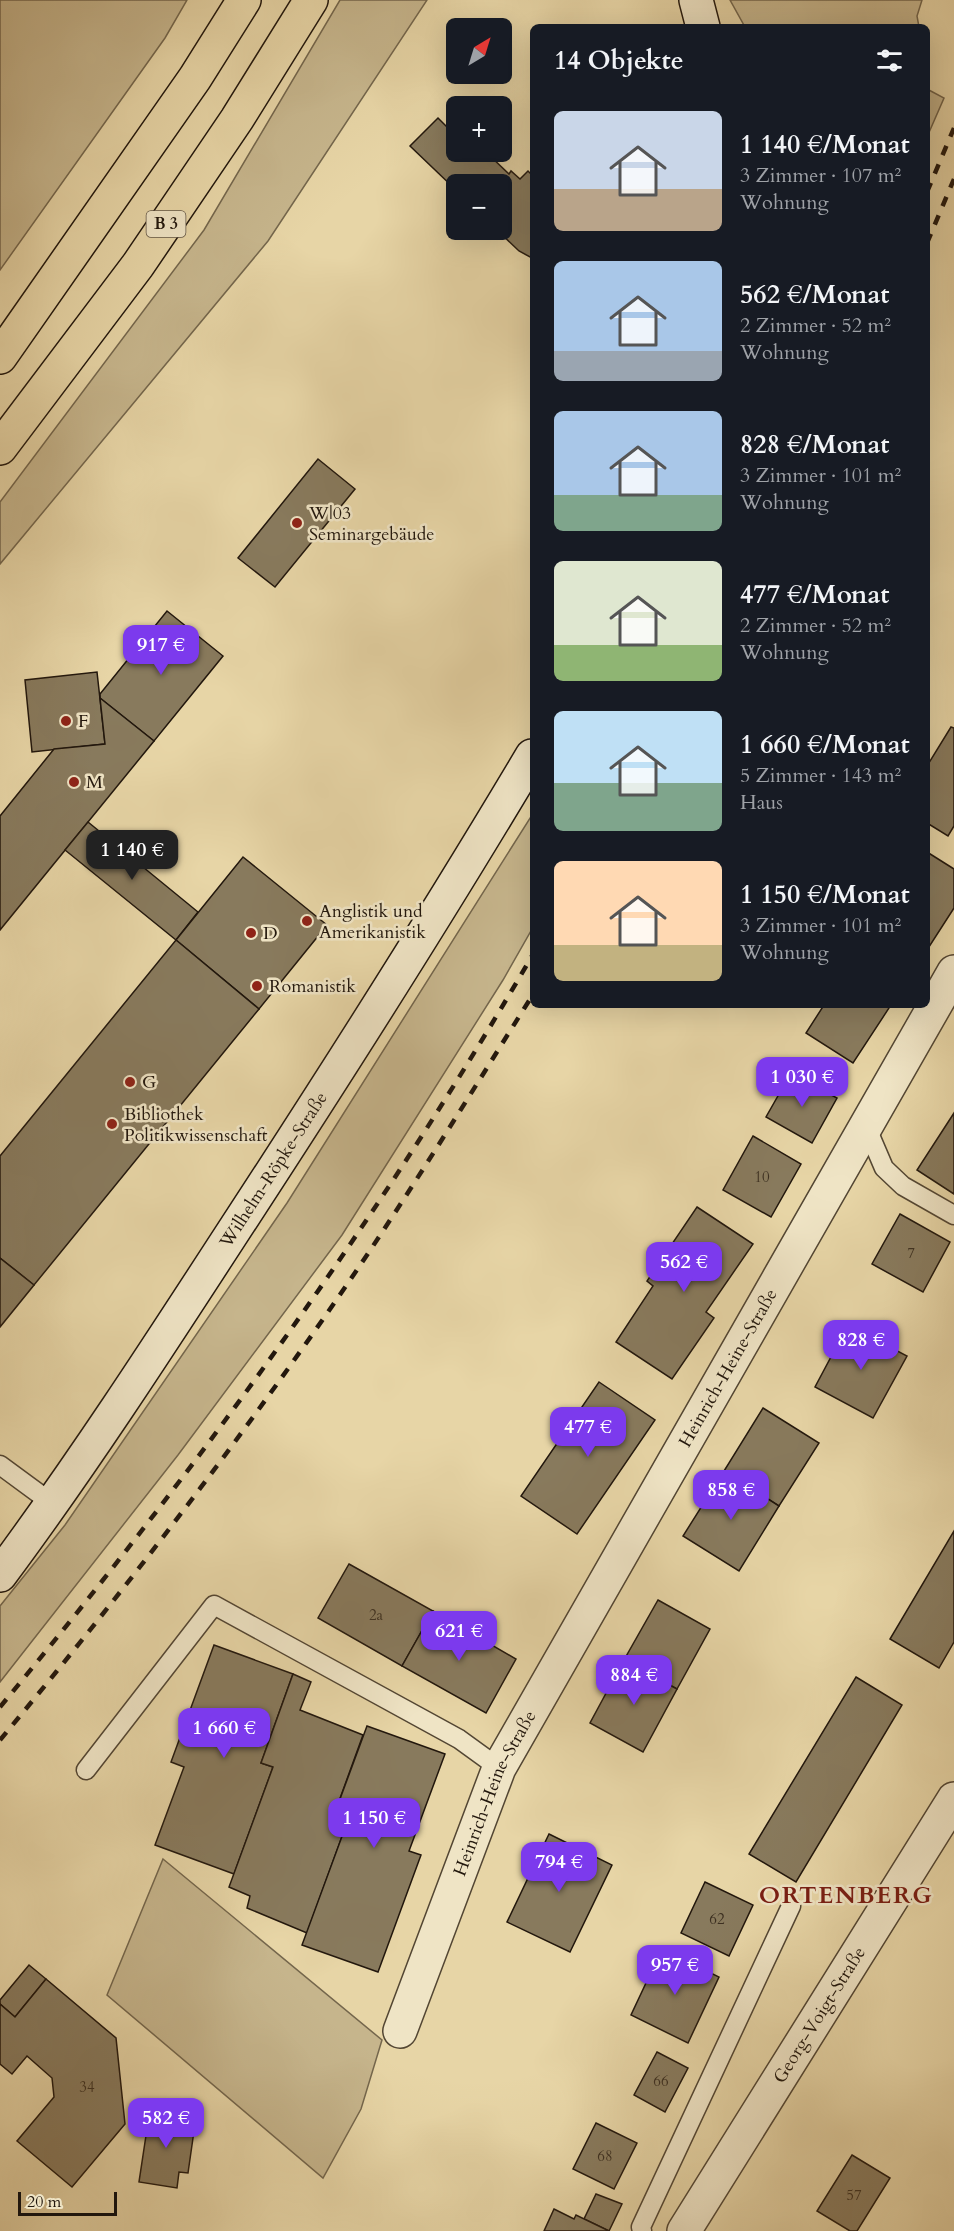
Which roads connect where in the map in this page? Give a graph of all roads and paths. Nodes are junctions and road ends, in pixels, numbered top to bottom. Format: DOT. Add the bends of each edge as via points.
graph roads {
  1 [pos="244,0"];
  2 [pos="311,0"];
  3 [pos="696,0"];
  4 [pos="702,24"];
  5 [pos="0,357"];
  6 [pos="0,448"];
  7 [pos="530,759"];
  8 [pos="954,972"];
  9 [pos="866,1126"];
  10 [pos="954,1215"];
  11 [pos="0,1465"];
  12 [pos="53,1504"];
  13 [pos="0,1575"];
  14 [pos="499,1768"];
  15 [pos="86,1770"];
  16 [pos="954,1799"];
  17 [pos="791,1906"];
  18 [pos="400,2031"];
  19 [pos="642,2231"];
  20 [pos="684,2231"];
  1 -- 5 [label="highway" via="195,78"];
  2 -- 6 [label="highway, B 3" via="237,120 138,265"];
  3 -- 4 [label="street"];
  7 -- 12 [label="street, Wilhelm-Röpke-Straße" via="440,910"];
  8 -- 9 [label="street, Heinrich-Heine-Straße"];
  9 -- 10 [label="lane" via="884,1168 903,1186"];
  9 -- 14 [label="street, Heinrich-Heine-Straße"];
  11 -- 12 [label="lane"];
  12 -- 13 [label="street, Wilhelm-Röpke-Straße"];
  14 -- 15 [label="lane" via="459,1739 214,1605"];
  14 -- 18 [label="street, Heinrich-Heine-Straße"];
  16 -- 20 [label="street, Georg-Voigt-Straße"];
  17 -- 19 [label="lane"];
}
